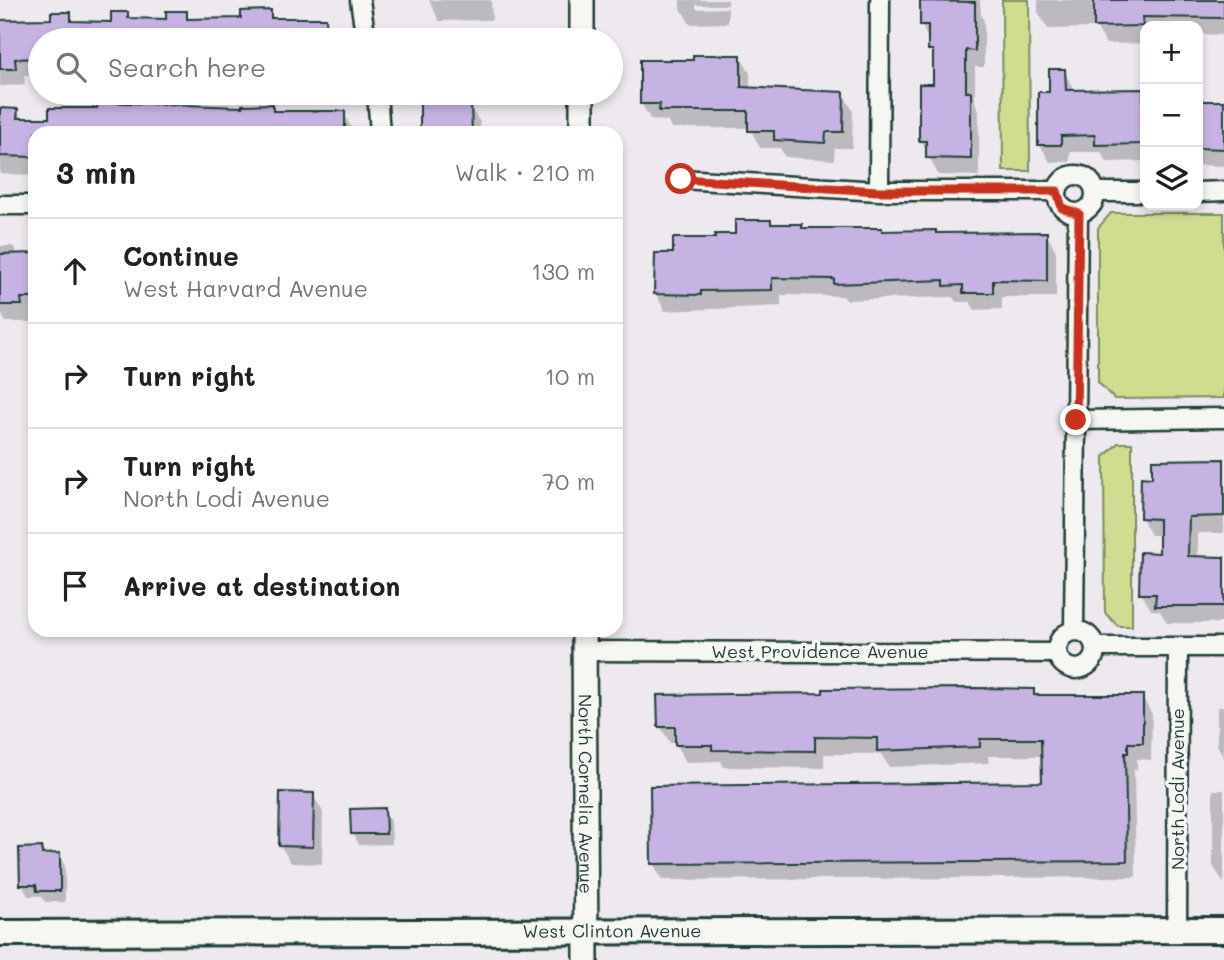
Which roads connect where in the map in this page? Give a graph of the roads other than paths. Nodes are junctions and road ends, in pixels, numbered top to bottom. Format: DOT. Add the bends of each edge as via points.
graph roads {
  1 [pos="360,0"];
  2 [pos="582,0"];
  3 [pos="880,0"];
  4 [pos="364,28"];
  5 [pos="582,28"];
  6 [pos="378,105"];
  7 [pos="582,105"];
  8 [pos="379,126"];
  9 [pos="582,126"];
  10 [pos="681,179"];
  11 [pos="878,191"];
  12 [pos="1057,191"];
  13 [pos="1203,191"];
  14 [pos="1224,191"];
  15 [pos="1096,192"];
  16 [pos="1140,192"];
  17 [pos="0,205"];
  18 [pos="28,205"];
  19 [pos="1079,214"];
  20 [pos="1224,418"];
  21 [pos="1076,420"];
  22 [pos="1074,630"];
  23 [pos="584,641"];
  24 [pos="1096,647"];
  25 [pos="1178,647"];
  26 [pos="1224,647"];
  27 [pos="1057,653"];
  28 [pos="1177,930"];
  29 [pos="1224,930"];
  30 [pos="585,932"];
  31 [pos="0,933"];
  32 [pos="586,960"];
  1 -- 4 [label="street"];
  2 -- 5 [label="street"];
  3 -- 11 [label="street"];
  6 -- 8 [label="street"];
  7 -- 9 [label="street"];
  10 -- 11 [label="street"];
  11 -- 12 [label="street"];
  12 -- 15 [label="street" via="1062,180 1080,175 1090,180"];
  12 -- 19 [label="street" via="1062,208"];
  13 -- 14 [label="street"];
  15 -- 16 [label="street"];
  15 -- 19 [label="street" via="1090,208"];
  17 -- 18 [label="street"];
  19 -- 21 [label="street"];
  20 -- 21 [label="street"];
  21 -- 22 [label="street"];
  22 -- 24 [label="street" via="1091,636"];
  22 -- 27 [label="street" via="1059,640"];
  23 -- 27 [label="street, West Providence Avenue"];
  23 -- 30 [label="street, North Cornelia Avenue"];
  24 -- 25 [label="street"];
  24 -- 27 [label="street" via="1093,660 1082,668 1063,664"];
  25 -- 26 [label="street"];
  25 -- 28 [label="street, North Lodi Avenue"];
  28 -- 29 [label="main road, West Clinton Avenue"];
  28 -- 30 [label="main road, West Clinton Avenue"];
  30 -- 31 [label="main road, West Clinton Avenue"];
  30 -- 32 [label="street, North Cornelia Avenue"];
}
